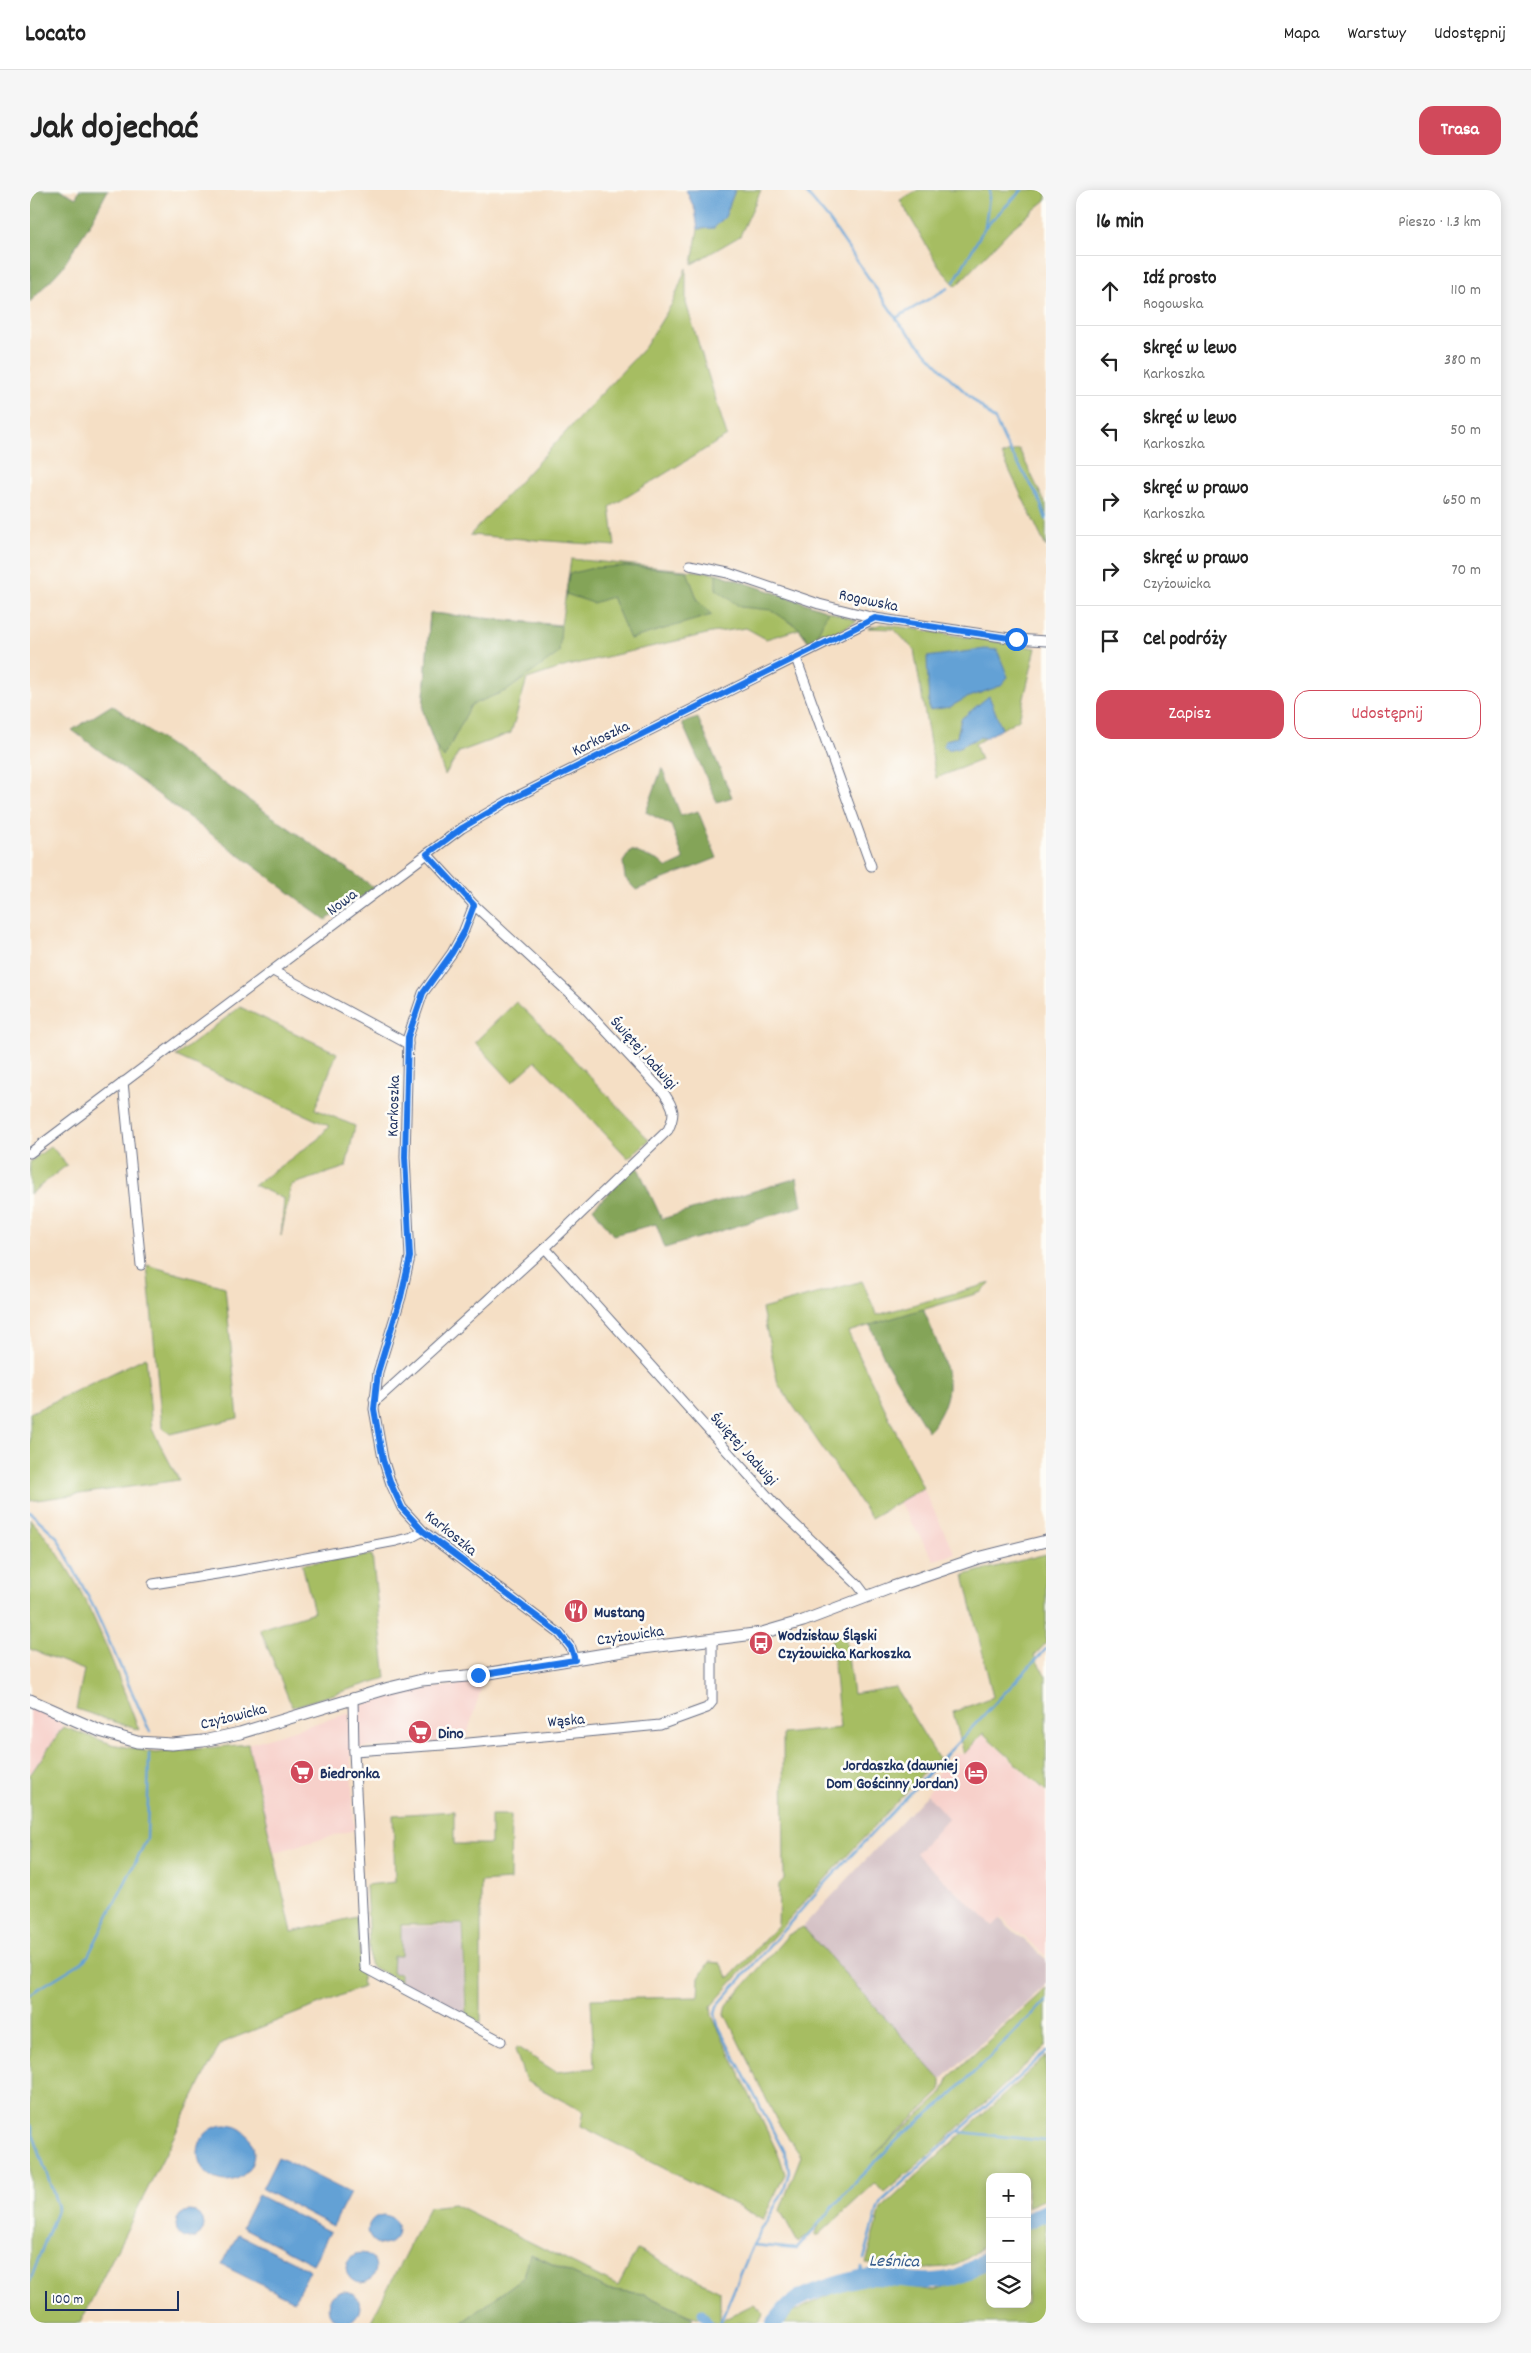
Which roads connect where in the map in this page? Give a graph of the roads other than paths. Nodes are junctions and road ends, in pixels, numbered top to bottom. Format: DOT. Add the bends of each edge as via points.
graph roads {
  1 [pos="690,566"];
  2 [pos="875,618"];
  3 [pos="1046,641"];
  4 [pos="796,658"];
  5 [pos="427,854"];
  6 [pos="871,866"];
  7 [pos="474,905"];
  8 [pos="273,971"];
  9 [pos="408,1044"];
  10 [pos="123,1082"];
  11 [pos="30,1153"];
  12 [pos="545,1248"];
  13 [pos="142,1265"];
  14 [pos="374,1399"];
  15 [pos="423,1531"];
  16 [pos="1046,1541"];
  17 [pos="153,1584"];
  18 [pos="867,1597"];
  19 [pos="712,1640"];
  20 [pos="575,1660"];
  21 [pos="353,1698"];
  22 [pos="30,1700"];
  23 [pos="354,1751"];
  24 [pos="501,2040"];
  1 -- 2 [label="street, Rogowska" via="728,573 819,604"];
  2 -- 3 [label="street, Rogowska"];
  2 -- 4 [label="street, Karkoszka"];
  4 -- 5 [label="street, Karkoszka" via="508,801 462,828"];
  4 -- 6 [label="street"];
  5 -- 7 [label="street"];
  5 -- 8 [label="street, Nowa"];
  7 -- 9 [label="street, Karkoszka" via="452,953 423,993"];
  7 -- 12 [label="street, Świętej Jadwigi" via="582,1005 664,1092 672,1105 674,1117 668,1130"];
  8 -- 9 [label="street"];
  8 -- 10 [label="street, Nowa"];
  9 -- 14 [label="street, Karkoszka" via="405,1157 410,1257 378,1372"];
  10 -- 11 [label="street, Nowa"];
  10 -- 13 [label="street"];
  12 -- 14 [label="street, Świętej Jadwigi" via="379,1398"];
  12 -- 18 [label="street, Świętej Jadwigi" via="781,1511"];
  14 -- 15 [label="street, Karkoszka" via="378,1435 391,1484 402,1508"];
  15 -- 17 [label="street" via="396,1541"];
  15 -- 20 [label="street, Karkoszka" via="560,1634 571,1648"];
  16 -- 18 [label="street, Czyżowicka" via="978,1558"];
  18 -- 19 [label="street, Czyżowicka" via="762,1633"];
  19 -- 20 [label="street, Czyżowicka"];
  19 -- 23 [label="street, Wąska" via="712,1702 707,1708 660,1725"];
  20 -- 21 [label="street, Czyżowicka" via="422,1680"];
  21 -- 22 [label="street, Czyżowicka" via="240,1733 172,1744 137,1742 100,1731"];
  21 -- 23 [label="street"];
  23 -- 24 [label="street" via="365,1968"];
}
